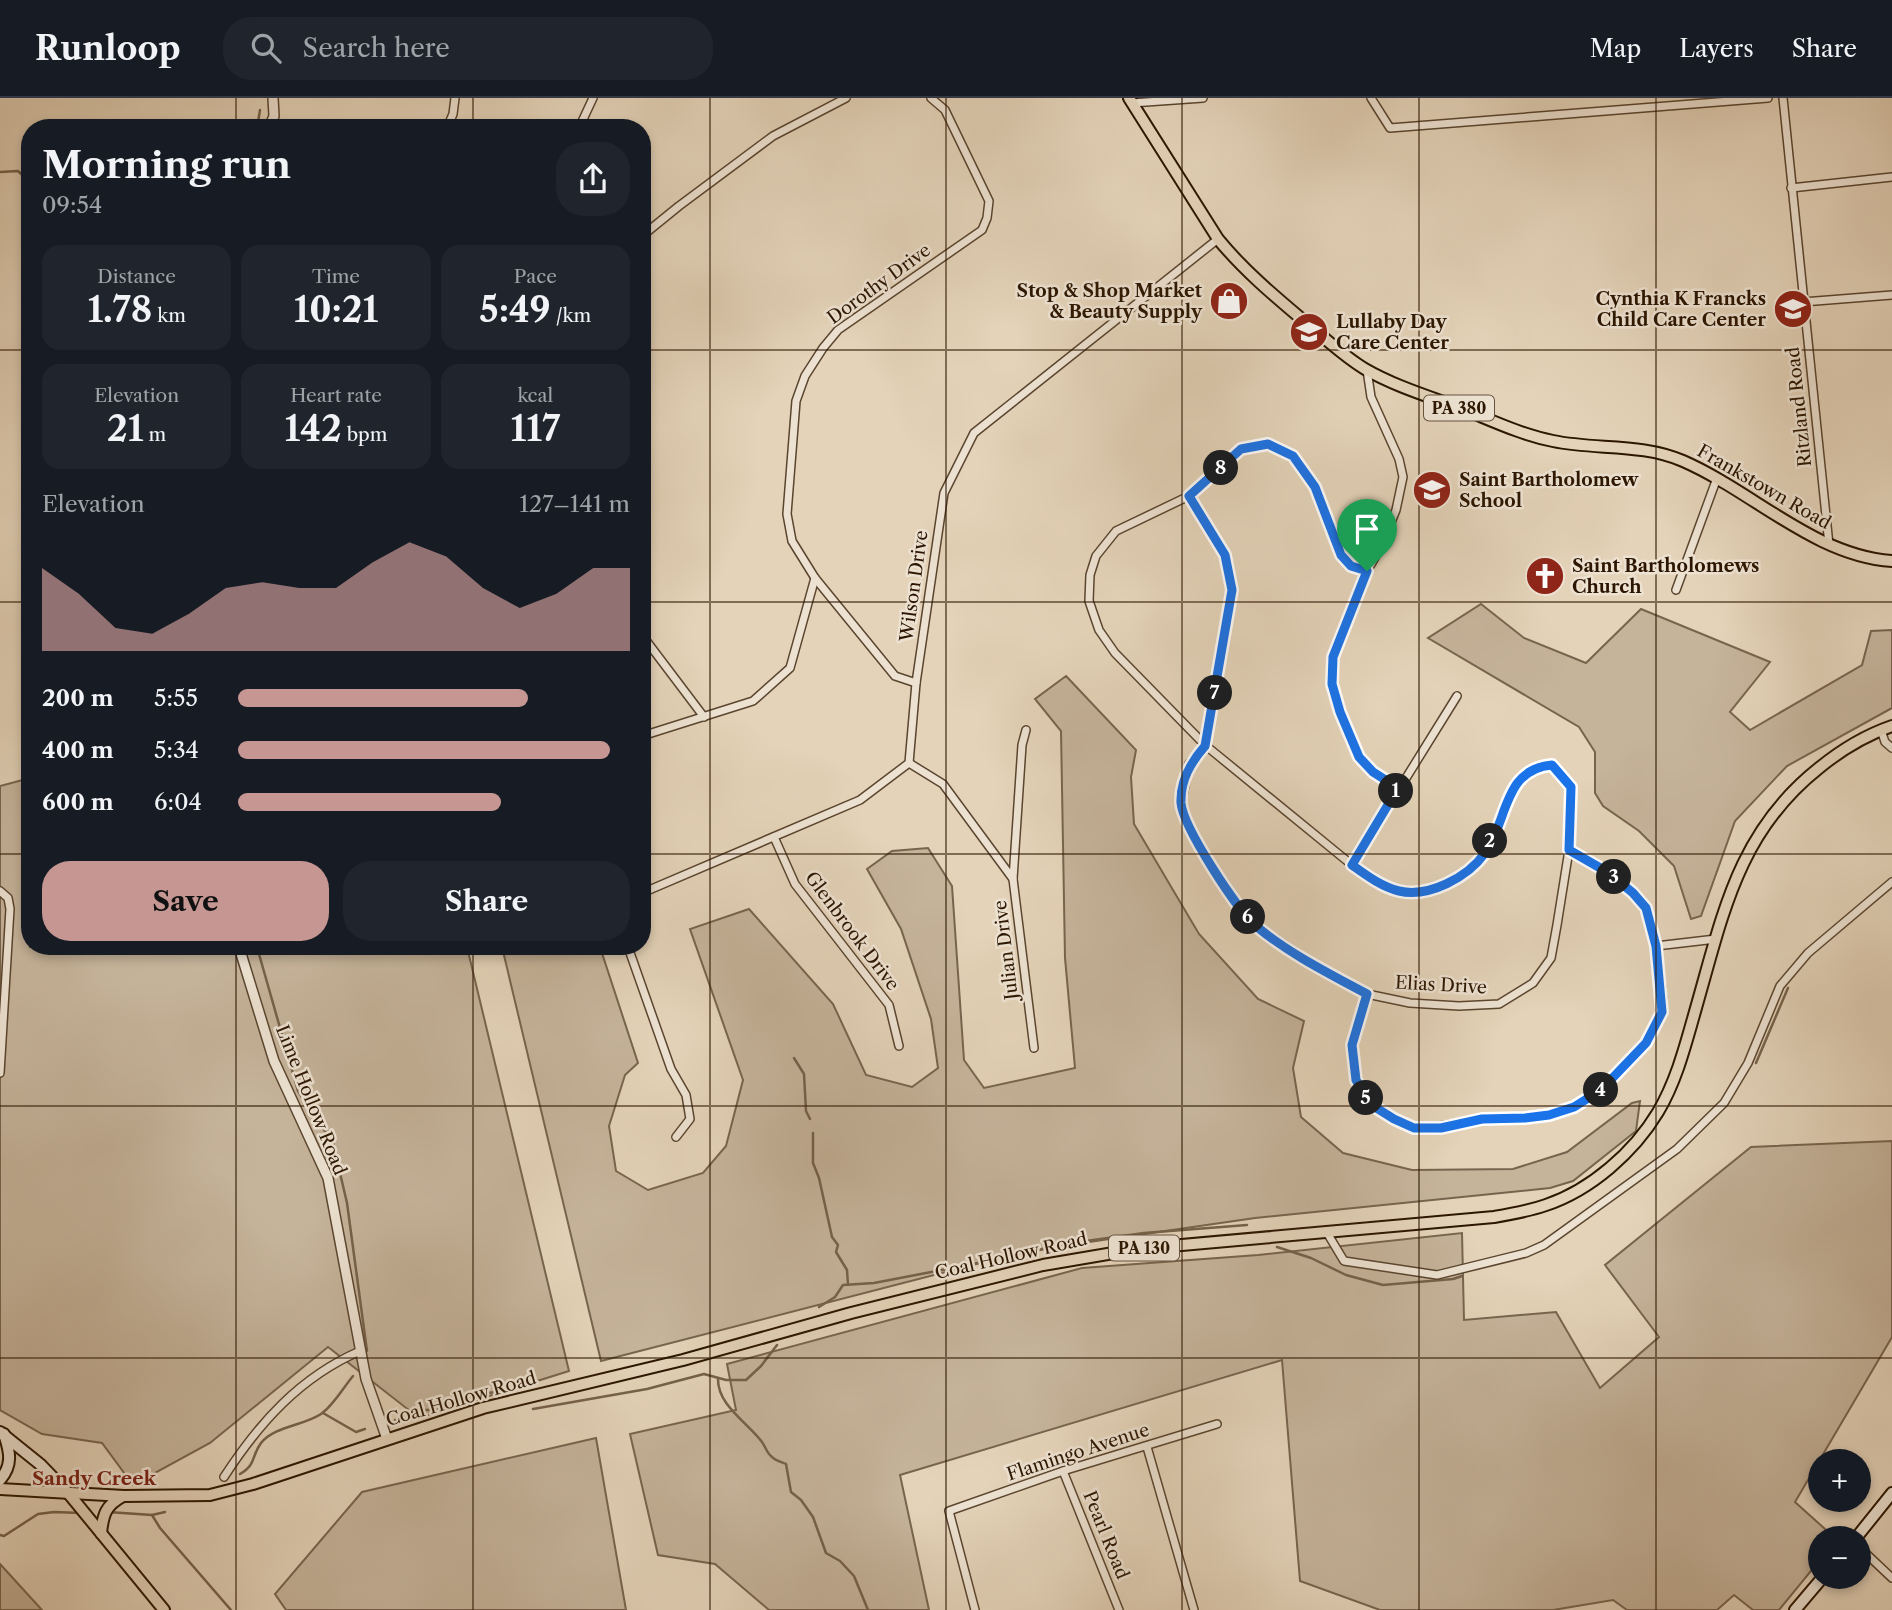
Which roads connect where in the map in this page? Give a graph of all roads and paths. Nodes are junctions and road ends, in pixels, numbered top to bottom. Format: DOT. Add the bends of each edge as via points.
graph roads {
  1 [pos="273,98"];
  2 [pos="455,98"];
  3 [pos="593,98"];
  4 [pos="846,98"];
  5 [pos="931,98"];
  6 [pos="1203,98"];
  7 [pos="1371,98"];
  8 [pos="1768,98"];
  9 [pos="1783,98"];
  10 [pos="1131,101"];
  11 [pos="273,119"];
  12 [pos="451,119"];
  13 [pos="583,119"];
  14 [pos="1892,177"];
  15 [pos="1791,188"];
  16 [pos="651,229"];
  17 [pos="1218,239"];
  18 [pos="1892,295"];
  19 [pos="1803,302"];
  20 [pos="1367,370"];
  21 [pos="1717,478"];
  22 [pos="1189,496"];
  23 [pos="1829,544"];
  24 [pos="1892,561"];
  25 [pos="1367,571"];
  26 [pos="815,578"];
  27 [pos="1676,590"];
  28 [pos="651,647"];
  29 [pos="916,683"];
  30 [pos="1457,696"];
  31 [pos="704,717"];
  32 [pos="1887,728"];
  33 [pos="1026,730"];
  34 [pos="651,733"];
  35 [pos="1205,746"];
  36 [pos="1892,748"];
  37 [pos="909,763"];
  38 [pos="1398,788"];
  39 [pos="774,837"];
  40 [pos="1569,850"];
  41 [pos="1352,865"];
  42 [pos="1013,879"];
  43 [pos="1892,882"];
  44 [pos="651,888"];
  45 [pos="0,891"];
  46 [pos="1716,939"];
  47 [pos="1656,946"];
  48 [pos="241,955"];
  49 [pos="631,955"];
  50 [pos="1367,994"];
  51 [pos="899,1046"];
  52 [pos="1034,1048"];
  53 [pos="0,1073"];
  54 [pos="676,1137"];
  55 [pos="1326,1231"];
  56 [pos="360,1351"];
  57 [pos="1217,1424"];
  58 [pos="2,1433"];
  59 [pos="387,1439"];
  60 [pos="1147,1447"];
  61 [pos="1063,1471"];
  62 [pos="224,1477"];
  63 [pos="0,1480"];
  64 [pos="0,1489"];
  65 [pos="1892,1493"];
  66 [pos="69,1494"];
  67 [pos="124,1496"];
  68 [pos="1866,1526"];
  69 [pos="101,1533"];
  70 [pos="1871,1558"];
  71 [pos="1892,1578"];
  72 [pos="1813,1589"];
  73 [pos="164,1610"];
  74 [pos="975,1610"];
  75 [pos="1119,1610"];
  76 [pos="1194,1610"];
  77 [pos="1795,1610"];
  1 -- 11 [label="street"];
  2 -- 12 [label="street"];
  3 -- 13 [label="street"];
  4 -- 16 [label="street" via="773,136"];
  5 -- 26 [label="street, Dorothy Drive" via="946,110 969,158 989,201 987,218 982,230 838,330 806,376 796,401 788,514 792,541"];
  6 -- 10 [label="street"];
  7 -- 8 [label="street" via="1390,128"];
  9 -- 15 [label="street, Ritzland Road"];
  10 -- 17 [label="main road, Frankstown Road / PA 380"];
  14 -- 15 [label="street"];
  15 -- 19 [label="street, Ritzland Road"];
  17 -- 20 [label="main road, Frankstown Road / PA 380" via="1255,280"];
  17 -- 29 [label="street, Wilson Drive" via="974,433 944,493"];
  18 -- 19 [label="street"];
  19 -- 23 [label="street, Ritzland Road"];
  20 -- 21 [label="main road, Frankstown Road / PA 380" via="1534,436 1652,451"];
  20 -- 25 [label="street" via="1371,397 1399,459 1402,477 1396,510"];
  21 -- 23 [label="main road, Frankstown Road / PA 380"];
  21 -- 27 [label="street"];
  22 -- 25 [label="street" via="1241,449 1268,444 1293,456 1315,487 1341,555 1351,566"];
  22 -- 35 [label="street" via="1225,555 1232,590"];
  22 -- 35 [label="street" via="1116,531 1096,556 1089,601 1099,630 1115,653"];
  23 -- 24 [label="main road, Frankstown Road / PA 380" via="1867,558"];
  25 -- 38 [label="street" via="1333,657 1332,684 1359,757"];
  26 -- 29 [label="street, Dorothy Drive" via="895,676"];
  26 -- 31 [label="street" via="790,668 753,701"];
  28 -- 31 [label="street"];
  29 -- 37 [label="street, Wilson Drive"];
  30 -- 38 [label="street"];
  31 -- 34 [label="street"];
  32 -- 36 [label="street" via="1885,742"];
  32 -- 46 [label="main road, Coal Hollow Road / PA 130" via="1825,763 1770,815 1746,854"];
  33 -- 42 [label="street" via="1021,745"];
  35 -- 41 [label="street, Elias Drive"];
  35 -- 50 [label="street, Elias Drive" via="1189,764 1181,805 1219,879 1255,925"];
  37 -- 39 [label="street" via="860,800"];
  37 -- 42 [label="street, Julian Drive" via="943,784"];
  38 -- 41 [label="street"];
  39 -- 44 [label="street"];
  39 -- 51 [label="street, Glenbrook Drive" via="794,884 888,1005"];
  40 -- 41 [label="street, Elias Drive" via="1571,787 1552,765 1537,766 1523,775 1485,853 1448,883 1424,891 1400,891"];
  40 -- 47 [label="street" via="1633,893 1646,908"];
  40 -- 50 [label="street, Elias Drive" via="1551,958 1533,984 1499,1004 1410,1003"];
  42 -- 52 [label="street, Julian Drive"];
  43 -- 55 [label="street" via="1808,953 1780,986 1748,1063 1724,1103 1676,1149 1544,1245 1437,1275 1344,1261"];
  45 -- 53 [label="street" via="8,898 10,909"];
  46 -- 47 [label="street"];
  46 -- 55 [label="main road, Coal Hollow Road / PA 130" via="1668,1094 1644,1133 1587,1185 1546,1205 1494,1217"];
  47 -- 50 [label="street" via="1662,1012 1646,1043 1601,1090 1574,1107 1549,1115 1414,1128 1370,1104 1356,1080 1352,1045"];
  48 -- 56 [label="street, Lime Hollow Road" via="274,1061 328,1178"];
  49 -- 54 [label="street" via="671,1069 686,1095 690,1119"];
  55 -- 59 [label="main road, Coal Hollow Road / PA 130" via="1138,1249 1043,1265 496,1405"];
  56 -- 59 [label="street, Lime Hollow Road"];
  56 -- 62 [label="street" via="307,1380 269,1415"];
  57 -- 60 [label="street, Flamingo Avenue"];
  58 -- 63 [label="main road" via="10,1460"];
  58 -- 66 [label="main road"];
  59 -- 67 [label="main road, Coal Hollow Road / PA 130" via="229,1492 191,1497"];
  60 -- 61 [label="street, Flamingo Avenue"];
  60 -- 76 [label="street"];
  61 -- 74 [label="street, Flamingo Avenue" via="949,1511"];
  61 -- 75 [label="street, Pearl Road"];
  64 -- 66 [label="main road, PA 130"];
  65 -- 68 [label="main road"];
  66 -- 67 [label="main road, Coal Hollow Road / PA 130"];
  66 -- 69 [label="main road"];
  67 -- 69 [label="main road" via="106,1511"];
  69 -- 73 [label="main road"];
  70 -- 71 [label="street"];
  72 -- 77 [label="main road"];
}
